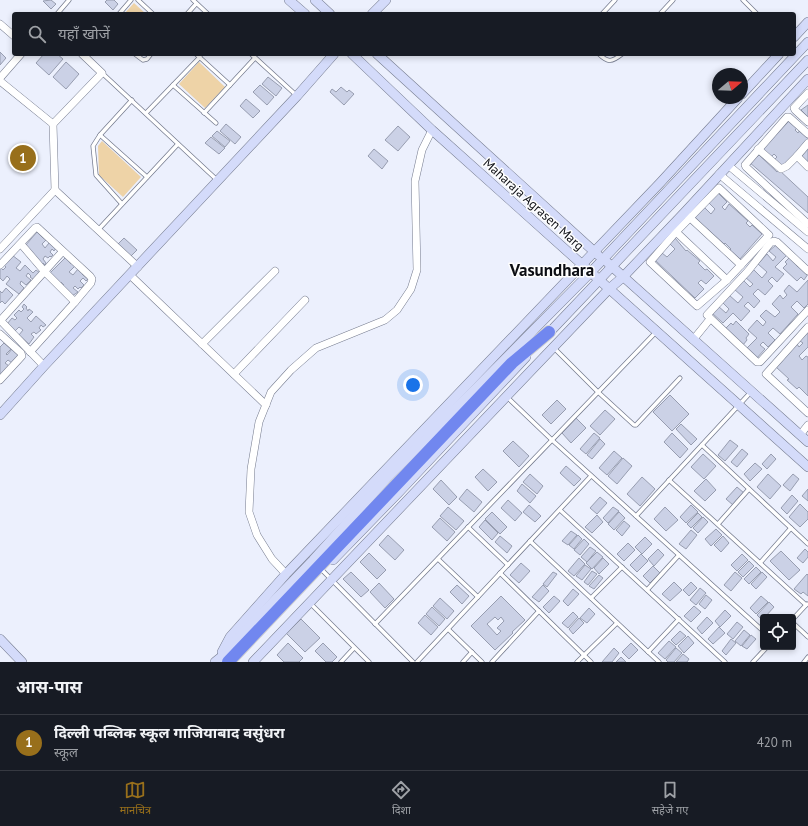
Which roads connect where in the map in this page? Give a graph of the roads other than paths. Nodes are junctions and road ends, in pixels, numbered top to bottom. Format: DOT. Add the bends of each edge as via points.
graph roads {
  1 [pos="69,0"];
  2 [pos="131,0"];
  3 [pos="138,0"];
  4 [pos="193,0"];
  5 [pos="289,0"];
  6 [pos="386,0"];
  7 [pos="615,0"];
  8 [pos="673,0"];
  9 [pos="743,0"];
  10 [pos="317,1"];
  11 [pos="196,4"];
  12 [pos="59,12"];
  13 [pos="121,12"];
  14 [pos="151,12"];
  15 [pos="189,12"];
  16 [pos="206,12"];
  17 [pos="303,12"];
  18 [pos="328,12"];
  19 [pos="374,12"];
  20 [pos="604,12"];
  21 [pos="662,12"];
  22 [pos="755,12"];
  23 [pos="808,22"];
  24 [pos="0,24"];
  25 [pos="12,34"];
  26 [pos="796,35"];
  27 [pos="808,42"];
  28 [pos="796,55"];
  29 [pos="19,56"];
  30 [pos="84,56"];
  31 [pos="138,56"];
  32 [pos="149,56"];
  33 [pos="198,56"];
  34 [pos="332,56"];
  35 [pos="354,56"];
  36 [pos="379,56"];
  37 [pos="601,56"];
  38 [pos="620,56"];
  39 [pos="777,56"];
  40 [pos="795,56"];
  41 [pos="255,58"];
  42 [pos="808,60"];
  43 [pos="102,73"];
  44 [pos="808,79"];
  45 [pos="0,80"];
  46 [pos="173,85"];
  47 [pos="230,85"];
  48 [pos="748,88"];
  49 [pos="808,93"];
  50 [pos="297,96"];
  51 [pos="132,100"];
  52 [pos="733,104"];
  53 [pos="777,112"];
  54 [pos="146,113"];
  55 [pos="204,113"];
  56 [pos="785,119"];
  57 [pos="808,122"];
  58 [pos="216,123"];
  59 [pos="53,124"];
  60 [pos="432,130"];
  61 [pos="808,134"];
  62 [pos="100,135"];
  63 [pos="808,143"];
  64 [pos="178,144"];
  65 [pos="758,149"];
  66 [pos="797,156"];
  67 [pos="728,165"];
  68 [pos="808,167"];
  69 [pos="719,174"];
  70 [pos="147,177"];
  71 [pos="218,181"];
  72 [pos="54,190"];
  73 [pos="122,204"];
  74 [pos="687,216"];
  75 [pos="808,224"];
  76 [pos="674,229"];
  77 [pos="98,230"];
  78 [pos="808,232"];
  79 [pos="20,244"];
  80 [pos="808,249"];
  81 [pos="0,250"];
  82 [pos="595,251"];
  83 [pos="62,252"];
  84 [pos="603,259"];
  85 [pos="0,265"];
  86 [pos="582,265"];
  87 [pos="741,265"];
  88 [pos="611,266"];
  89 [pos="138,267"];
  90 [pos="275,271"];
  91 [pos="808,271"];
  92 [pos="45,272"];
  93 [pos="591,272"];
  94 [pos="130,275"];
  95 [pos="623,277"];
  96 [pos="599,280"];
  97 [pos="727,280"];
  98 [pos="609,289"];
  99 [pos="305,300"];
  100 [pos="75,302"];
  101 [pos="808,310"];
  102 [pos="710,319"];
  103 [pos="0,320"];
  104 [pos="808,327"];
  105 [pos="656,331"];
  106 [pos="549,332"];
  107 [pos="0,334"];
  108 [pos="693,340"];
  109 [pos="202,344"];
  110 [pos="553,347"];
  111 [pos="30,352"];
  112 [pos="44,366"];
  113 [pos="234,374"];
  114 [pos="1,378"];
  115 [pos="680,378"];
  116 [pos="598,392"];
  117 [pos="751,392"];
  118 [pos="506,396"];
  119 [pos="266,405"];
  120 [pos="738,405"];
  121 [pos="808,413"];
  122 [pos="0,414"];
  123 [pos="808,424"];
  124 [pos="800,435"];
  125 [pos="552,440"];
  126 [pos="808,442"];
  127 [pos="702,445"];
  128 [pos="808,467"];
  129 [pos="591,476"];
  130 [pos="669,480"];
  131 [pos="749,489"];
  132 [pos="560,510"];
  133 [pos="636,516"];
  134 [pos="718,524"];
  135 [pos="468,527"];
  136 [pos="791,528"];
  137 [pos="530,541"];
  138 [pos="808,544"];
  139 [pos="679,555"];
  140 [pos="438,559"];
  141 [pos="760,563"];
  142 [pos="508,565"];
  143 [pos="622,567"];
  144 [pos="323,570"];
  145 [pos="500,573"];
  146 [pos="286,574"];
  147 [pos="332,580"];
  148 [pos="647,590"];
  149 [pos="478,597"];
  150 [pos="591,598"];
  151 [pos="310,602"];
  152 [pos="807,604"];
  153 [pos="539,611"];
  154 [pos="796,616"];
  155 [pos="679,619"];
  156 [pos="617,623"];
  157 [pos="375,624"];
  158 [pos="796,626"];
  159 [pos="760,628"];
  160 [pos="448,629"];
  161 [pos="808,637"];
  162 [pos="0,639"];
  163 [pos="354,648"];
  164 [pos="764,650"];
  165 [pos="472,652"];
  166 [pos="648,652"];
  167 [pos="584,655"];
  168 [pos="808,658"];
  169 [pos="22,662"];
  170 [pos="220,662"];
  171 [pos="235,662"];
  172 [pos="253,662"];
  173 [pos="341,662"];
  174 [pos="369,662"];
  175 [pos="412,662"];
  176 [pos="417,662"];
  177 [pos="463,662"];
  178 [pos="482,662"];
  179 [pos="492,662"];
  180 [pos="577,662"];
  181 [pos="591,662"];
  182 [pos="659,662"];
  183 [pos="725,662"];
  184 [pos="753,662"];
  185 [pos="804,662"];
  1 -- 12 [label="lane"];
  2 -- 13 [label="lane"];
  3 -- 14 [label="lane"];
  4 -- 11 [label="lane"];
  5 -- 17 [label="street"];
  6 -- 19 [label="street"];
  7 -- 20 [label="lane"];
  8 -- 21 [label="lane"];
  9 -- 22 [label="lane"];
  10 -- 18 [label="street"];
  11 -- 15 [label="lane"];
  11 -- 16 [label="lane"];
  23 -- 26 [label="street"];
  24 -- 25 [label="street"];
  27 -- 28 [label="street"];
  29 -- 45 [label="street"];
  30 -- 43 [label="street"];
  31 -- 32 [label="lane" via="143,60"];
  33 -- 46 [label="lane"];
  33 -- 47 [label="lane"];
  34 -- 50 [label="street"];
  35 -- 60 [label="street, Maharaja Agrasen Marg"];
  36 -- 82 [label="street, Maharaja Agrasen Marg"];
  37 -- 38 [label="lane" via="609,61"];
  39 -- 48 [label="street"];
  40 -- 84 [label="street"];
  41 -- 47 [label="lane"];
  41 -- 50 [label="lane"];
  42 -- 88 [label="street"];
  43 -- 51 [label="lane"];
  43 -- 59 [label="street"];
  44 -- 53 [label="street"];
  45 -- 59 [label="street"];
  46 -- 54 [label="lane"];
  46 -- 55 [label="lane"];
  47 -- 55 [label="lane"];
  49 -- 57 [label="street" via="794,108"];
  50 -- 71 [label="street"];
  51 -- 54 [label="lane"];
  51 -- 62 [label="lane"];
  52 -- 82 [label="street"];
  53 -- 56 [label="street"];
  53 -- 67 [label="street"];
  54 -- 64 [label="lane"];
  55 -- 58 [label="lane"];
  56 -- 61 [label="street" via="789,117"];
  56 -- 65 [label="street"];
  59 -- 72 [label="street"];
  60 -- 86 [label="street, Maharaja Agrasen Marg"];
  60 -- 119 [label="street" via="422,150 415,180 418,245 417,270 411,289 397,310 385,320 316,348 271,392"];
  62 -- 70 [label="lane"];
  62 -- 73 [label="lane" via="93,146 96,174"];
  63 -- 66 [label="street"];
  64 -- 70 [label="lane"];
  64 -- 71 [label="lane"];
  65 -- 66 [label="street" via="781,169"];
  65 -- 75 [label="street" via="745,166"];
  66 -- 68 [label="street"];
  67 -- 69 [label="street"];
  67 -- 78 [label="street"];
  69 -- 74 [label="street"];
  69 -- 80 [label="street"];
  70 -- 73 [label="lane"];
  71 -- 89 [label="street"];
  72 -- 77 [label="street"];
  72 -- 81 [label="street"];
  73 -- 77 [label="lane"];
  74 -- 76 [label="street"];
  74 -- 87 [label="street"];
  74 -- 87 [label="street" via="719,188 769,235"];
  76 -- 95 [label="street"];
  76 -- 97 [label="street"];
  76 -- 97 [label="street" via="650,262 697,306"];
  77 -- 89 [label="street"];
  79 -- 83 [label="street" via="37,228"];
  79 -- 85 [label="street"];
  79 -- 92 [label="street"];
  82 -- 84 [label="street, Maharaja Agrasen Marg"];
  82 -- 86 [label="street"];
  83 -- 92 [label="street"];
  83 -- 100 [label="street" via="92,279"];
  84 -- 88 [label="street, Maharaja Agrasen Marg"];
  84 -- 93 [label="street"];
  86 -- 93 [label="street, Maharaja Agrasen Marg"];
  86 -- 146 [label="street"];
  87 -- 97 [label="street"];
  88 -- 95 [label="street, Maharaja Agrasen Marg"];
  88 -- 96 [label="street"];
  89 -- 94 [label="street"];
  90 -- 109 [label="street"];
  91 -- 102 [label="street" via="777,242 770,242 748,271 708,314"];
  92 -- 100 [label="street"];
  92 -- 103 [label="street"];
  93 -- 96 [label="street, Maharaja Agrasen Marg"];
  93 -- 170 [label="street" via="388,477 239,637"];
  94 -- 109 [label="street"];
  94 -- 112 [label="street"];
  95 -- 98 [label="street"];
  95 -- 108 [label="street, Maharaja Agrasen Marg"];
  96 -- 98 [label="street, Maharaja Agrasen Marg"];
  96 -- 106 [label="street"];
  98 -- 105 [label="street, Maharaja Agrasen Marg"];
  98 -- 110 [label="street"];
  99 -- 113 [label="street"];
  100 -- 111 [label="street"];
  101 -- 102 [label="street" via="760,362 755,361"];
  102 -- 108 [label="street"];
  103 -- 111 [label="street"];
  104 -- 121 [label="street" via="766,374 792,393"];
  105 -- 116 [label="lane"];
  105 -- 120 [label="street, Maharaja Agrasen Marg"];
  106 -- 144 [label="street"];
  106 -- 170 [label="highway" via="512,363"];
  107 -- 114 [label="street" via="22,356"];
  108 -- 117 [label="street, Maharaja Agrasen Marg"];
  109 -- 113 [label="street"];
  110 -- 116 [label="lane"];
  110 -- 118 [label="street"];
  111 -- 112 [label="street"];
  112 -- 122 [label="street"];
  113 -- 119 [label="street"];
  115 -- 116 [label="lane" via="635,425"];
  116 -- 125 [label="lane"];
  117 -- 120 [label="lane"];
  117 -- 124 [label="street, Maharaja Agrasen Marg"];
  118 -- 125 [label="lane"];
  118 -- 147 [label="street"];
  119 -- 146 [label="street" via="259,422 251,468 249,512 257,535 272,559"];
  120 -- 127 [label="lane"];
  120 -- 128 [label="street, Maharaja Agrasen Marg"];
  123 -- 124 [label="street"];
  124 -- 126 [label="street, Maharaja Agrasen Marg"];
  125 -- 129 [label="lane"];
  125 -- 135 [label="lane"];
  127 -- 130 [label="lane"];
  127 -- 131 [label="lane"];
  129 -- 132 [label="lane"];
  129 -- 133 [label="lane"];
  130 -- 133 [label="lane"];
  130 -- 134 [label="lane"];
  131 -- 134 [label="lane"];
  131 -- 136 [label="lane"];
  132 -- 137 [label="lane"];
  132 -- 143 [label="lane"];
  133 -- 139 [label="lane"];
  134 -- 141 [label="lane"];
  135 -- 140 [label="lane"];
  135 -- 142 [label="lane"];
  136 -- 138 [label="lane"];
  136 -- 141 [label="lane"];
  137 -- 142 [label="lane"];
  137 -- 150 [label="lane"];
  139 -- 148 [label="lane"];
  139 -- 159 [label="lane"];
  140 -- 149 [label="lane"];
  140 -- 157 [label="lane"];
  141 -- 152 [label="lane"];
  142 -- 145 [label="lane"];
  143 -- 148 [label="lane"];
  143 -- 150 [label="lane"];
  144 -- 147 [label="lane"];
  144 -- 171 [label="street"];
  145 -- 149 [label="lane"];
  145 -- 153 [label="lane"];
  146 -- 170 [label="street" via="230,637"];
  147 -- 151 [label="street"];
  147 -- 157 [label="lane"];
  148 -- 155 [label="lane"];
  149 -- 160 [label="lane"];
  150 -- 156 [label="lane"];
  151 -- 163 [label="lane"];
  151 -- 172 [label="street"];
  152 -- 154 [label="lane"];
  153 -- 167 [label="lane"];
  153 -- 179 [label="lane"];
  155 -- 166 [label="lane"];
  155 -- 183 [label="lane"];
  156 -- 166 [label="lane"];
  156 -- 167 [label="lane"];
  157 -- 175 [label="lane"];
  158 -- 161 [label="lane"];
  160 -- 165 [label="lane"];
  160 -- 176 [label="lane"];
  162 -- 169 [label="street"];
  163 -- 173 [label="lane"];
  163 -- 174 [label="lane"];
  164 -- 184 [label="lane"];
  165 -- 177 [label="lane"];
  165 -- 178 [label="lane"];
  166 -- 182 [label="lane"];
  167 -- 180 [label="lane"];
  167 -- 181 [label="lane"];
  168 -- 185 [label="lane"];
}
